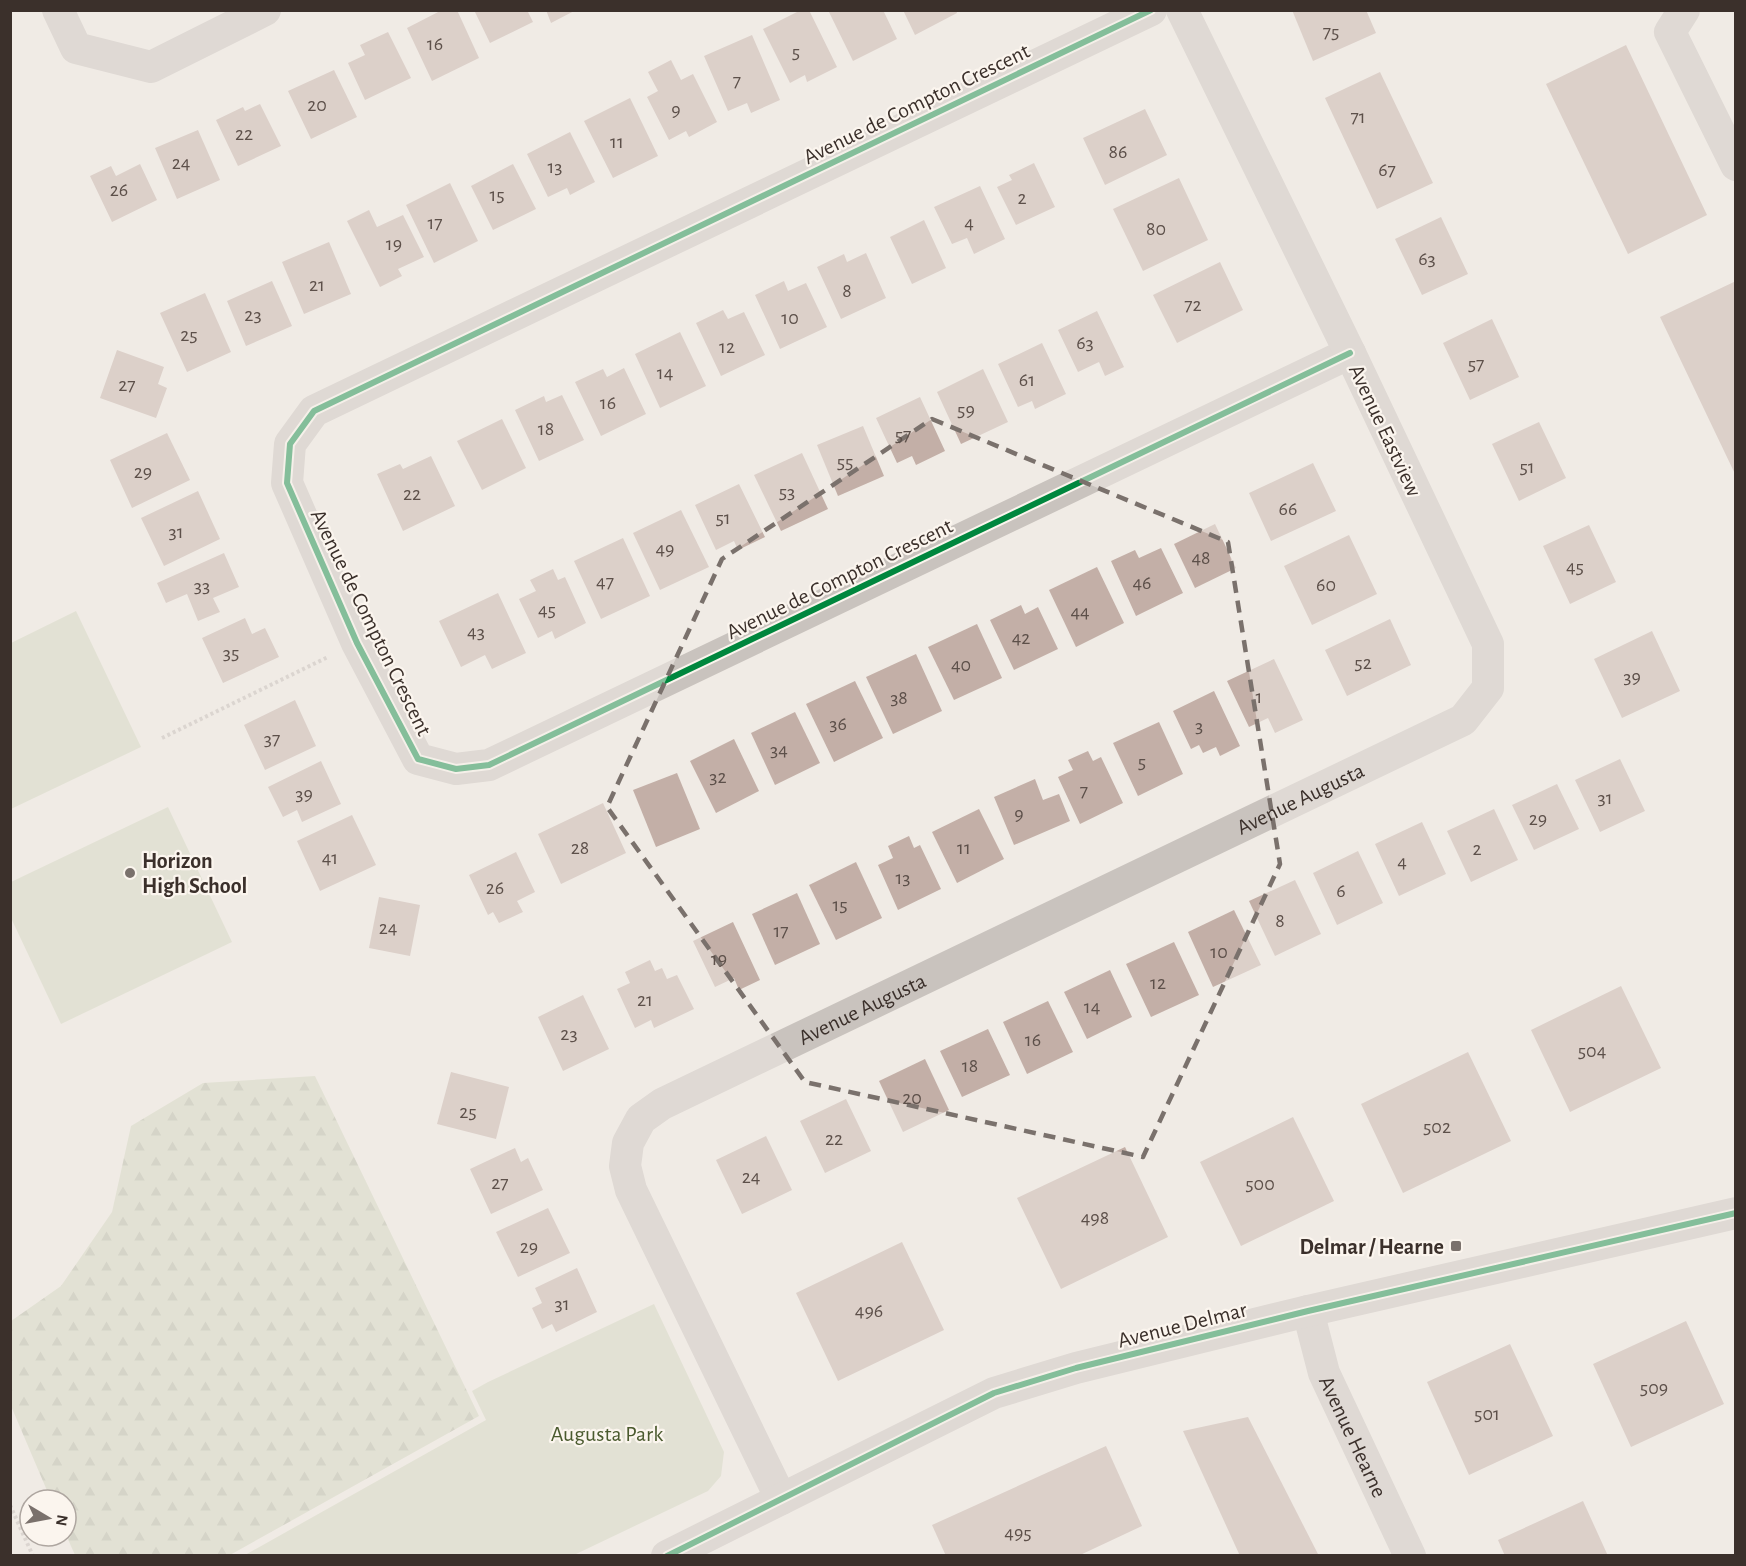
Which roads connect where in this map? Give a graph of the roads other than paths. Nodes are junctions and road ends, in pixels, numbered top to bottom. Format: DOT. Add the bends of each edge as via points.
graph roads {
  1 [pos="58,10"];
  2 [pos="265,10"];
  3 [pos="1151,10"];
  4 [pos="1182,10"];
  5 [pos="1684,10"];
  6 [pos="1736,165"];
  7 [pos="1350,353"];
  8 [pos="1463,720"];
  9 [pos="1736,1213"];
  10 [pos="1308,1311"];
  11 [pos="781,1499"];
  12 [pos="667,1556"];
  13 [pos="1410,1556"];
  1 -- 2 [label="street" via="76,48 151,67"];
  3 -- 7 [label="street, Avenue de Compton Crescent" via="314,411 290,444 287,483 357,643 418,759 456,769 489,765"];
  4 -- 7 [label="street, Avenue Eastview"];
  5 -- 6 [label="street" via="1670,33"];
  7 -- 8 [label="street, Avenue Eastview" via="1488,644 1488,688"];
  8 -- 11 [label="street, Avenue Augusta" via="673,1099 641,1119 628,1143 625,1166 630,1190"];
  9 -- 10 [label="street, Avenue Delmar"];
  10 -- 11 [label="street, Avenue Delmar" via="1076,1368 993,1393"];
  10 -- 13 [label="street, Avenue Hearne" via="1323,1373"];
  11 -- 12 [label="street, Avenue Delmar"];
}
